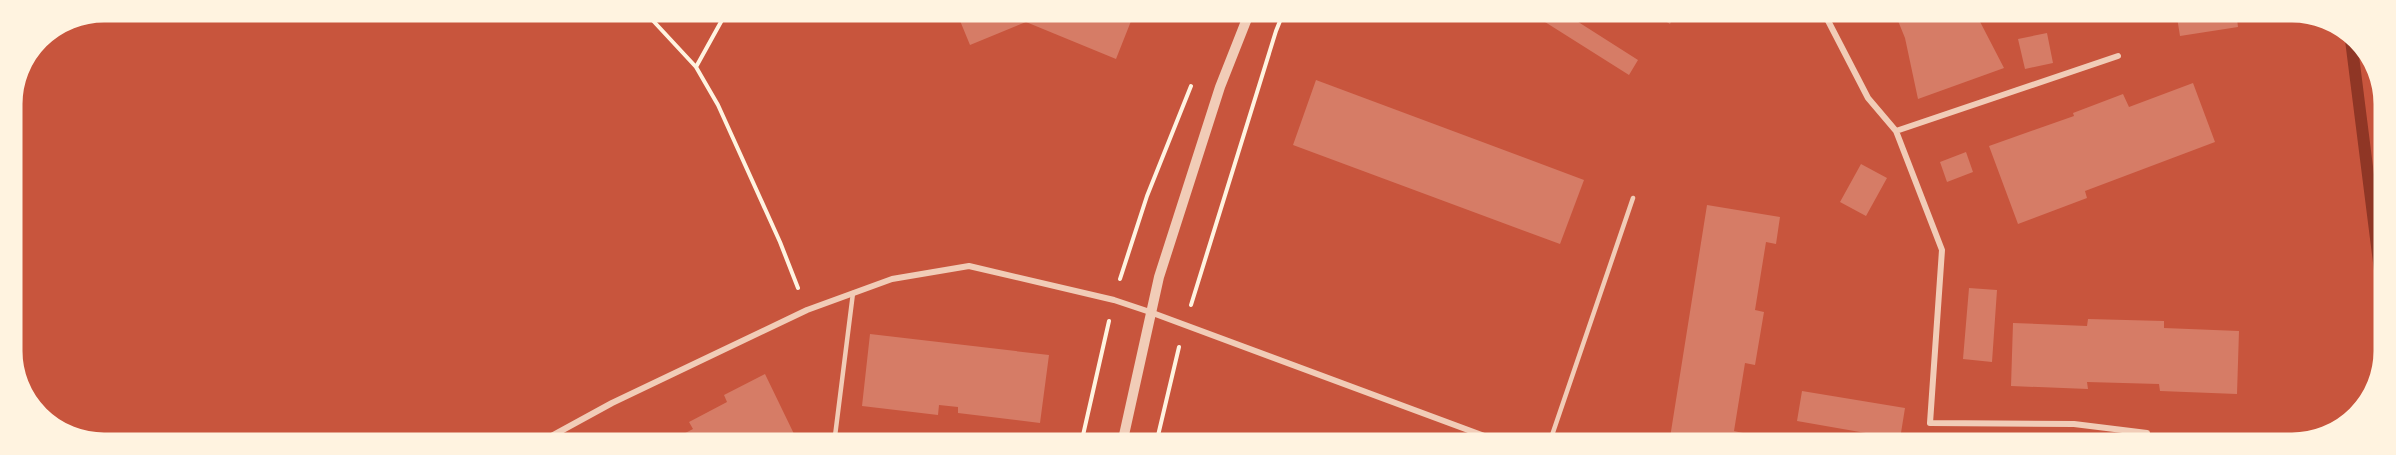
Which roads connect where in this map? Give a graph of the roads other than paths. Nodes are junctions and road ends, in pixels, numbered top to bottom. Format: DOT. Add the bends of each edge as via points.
graph roads {
  1 [pos="1246,21"];
  2 [pos="1828,21"];
  3 [pos="2118,56"];
  4 [pos="1896,131"];
  5 [pos="1633,198"];
  6 [pos="853,293"];
  7 [pos="1150,312"];
  8 [pos="2147,433"];
  9 [pos="555,434"];
  10 [pos="835,434"];
  11 [pos="1124,434"];
  12 [pos="1479,434"];
  13 [pos="1552,434"];
  1 -- 7 [label="street" via="1216,98"];
  2 -- 4 [label="street" via="1868,98"];
  3 -- 4 [label="street"];
  4 -- 8 [label="street" via="1942,250 1930,423 2074,424"];
  5 -- 13 [label="lane"];
  6 -- 7 [label="street" via="892,279 969,266"];
  6 -- 9 [label="street" via="807,310"];
  6 -- 10 [label="lane"];
  7 -- 11 [label="street"];
  7 -- 12 [label="street"];
}
